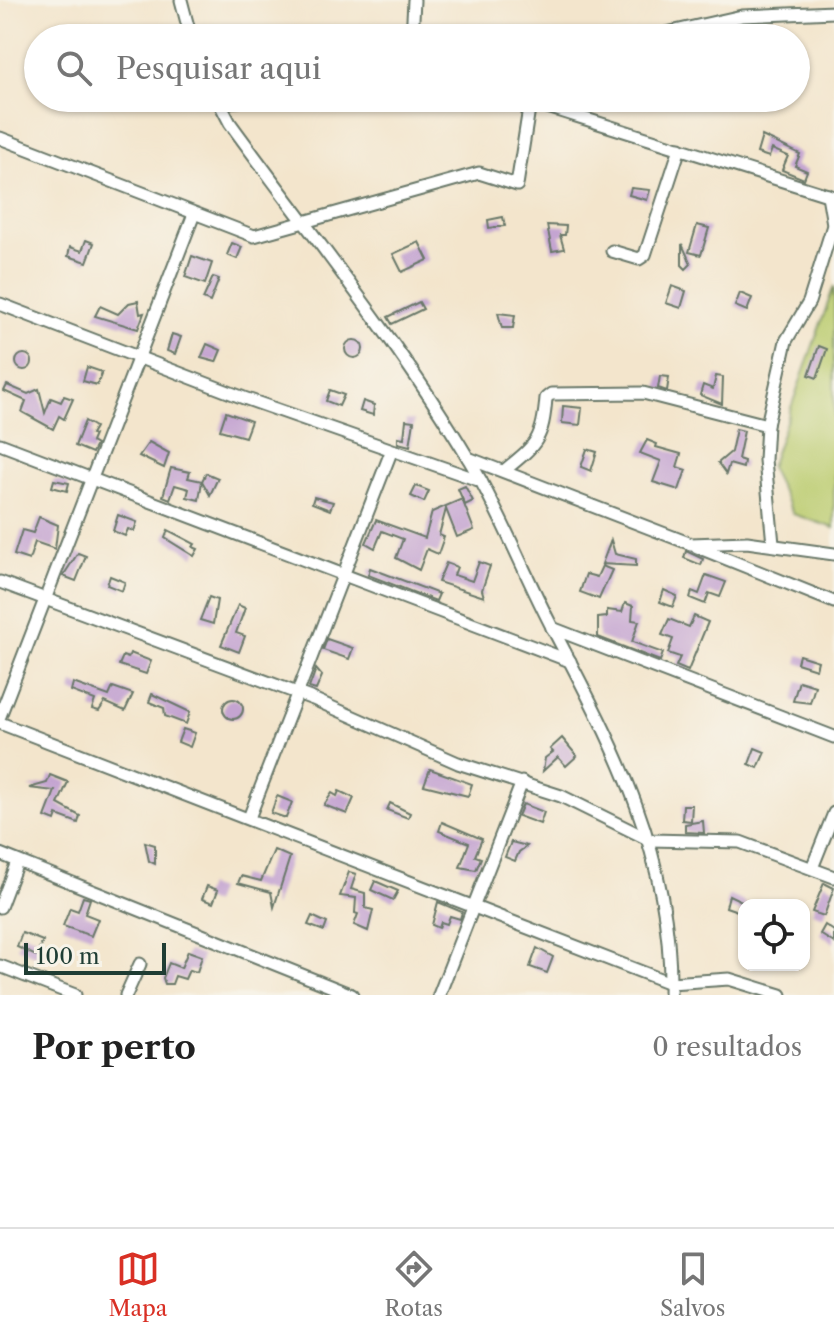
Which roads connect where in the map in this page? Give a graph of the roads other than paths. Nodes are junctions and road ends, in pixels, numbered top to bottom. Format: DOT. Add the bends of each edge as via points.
graph roads {
  1 [pos="181,0"];
  2 [pos="414,0"];
  3 [pos="834,12"];
  4 [pos="187,24"];
  5 [pos="413,24"];
  6 [pos="706,24"];
  7 [pos="226,112"];
  8 [pos="523,112"];
  9 [pos="563,112"];
  10 [pos="0,138"];
  11 [pos="680,148"];
  12 [pos="831,196"];
  13 [pos="194,214"];
  14 [pos="303,223"];
  15 [pos="833,223"];
  16 [pos="612,251"];
  17 [pos="0,304"];
  18 [pos="137,357"];
  19 [pos="767,425"];
  20 [pos="0,444"];
  21 [pos="391,452"];
  22 [pos="468,458"];
  23 [pos="505,470"];
  24 [pos="91,478"];
  25 [pos="481,481"];
  26 [pos="691,544"];
  27 [pos="773,544"];
  28 [pos="834,554"];
  29 [pos="344,574"];
  30 [pos="0,582"];
  31 [pos="45,598"];
  32 [pos="834,602"];
  33 [pos="552,628"];
  34 [pos="570,661"];
  35 [pos="297,693"];
  36 [pos="0,716"];
  37 [pos="0,723"];
  38 [pos="834,737"];
  39 [pos="522,782"];
  40 [pos="834,813"];
  41 [pos="249,818"];
  42 [pos="650,840"];
  43 [pos="0,854"];
  44 [pos="17,862"];
  45 [pos="812,868"];
  46 [pos="834,877"];
  47 [pos="473,904"];
  48 [pos="0,907"];
  49 [pos="140,964"];
  50 [pos="0,966"];
  51 [pos="670,989"];
  52 [pos="75,995"];
  53 [pos="126,995"];
  54 [pos="352,995"];
  55 [pos="439,995"];
  56 [pos="781,995"];
  1 -- 4 [label="street"];
  2 -- 5 [label="street"];
  3 -- 6 [label="street" via="742,16"];
  7 -- 14 [label="street"];
  8 -- 14 [label="street" via="517,185 479,173"];
  9 -- 11 [label="street"];
  10 -- 13 [label="street"];
  11 -- 12 [label="street"];
  11 -- 16 [label="street" via="645,255 639,259"];
  12 -- 15 [label="street"];
  13 -- 14 [label="street" via="254,236"];
  13 -- 18 [label="street"];
  14 -- 22 [label="street"];
  15 -- 19 [label="street" via="809,302 786,341"];
  17 -- 18 [label="street"];
  18 -- 21 [label="street"];
  18 -- 24 [label="street"];
  19 -- 23 [label="street" via="643,393 551,394 538,441"];
  19 -- 27 [label="street"];
  20 -- 24 [label="street"];
  21 -- 25 [label="street"];
  21 -- 29 [label="street"];
  22 -- 23 [label="street"];
  22 -- 25 [label="street"];
  23 -- 26 [label="street"];
  24 -- 29 [label="street"];
  24 -- 31 [label="street"];
  25 -- 33 [label="street"];
  26 -- 27 [label="street"];
  26 -- 32 [label="street"];
  27 -- 28 [label="street"];
  29 -- 34 [label="street"];
  29 -- 35 [label="street"];
  30 -- 31 [label="street"];
  31 -- 35 [label="street"];
  31 -- 36 [label="street"];
  33 -- 34 [label="street"];
  33 -- 38 [label="street"];
  34 -- 42 [label="street" via="630,782"];
  35 -- 39 [label="street" via="458,763"];
  35 -- 41 [label="street"];
  37 -- 41 [label="street"];
  39 -- 42 [label="street"];
  39 -- 47 [label="street"];
  40 -- 45 [label="street"];
  41 -- 47 [label="street"];
  42 -- 45 [label="street" via="740,842"];
  42 -- 51 [label="street"];
  43 -- 44 [label="street"];
  44 -- 48 [label="street"];
  44 -- 54 [label="street"];
  45 -- 46 [label="street"];
  47 -- 51 [label="street"];
  47 -- 55 [label="street"];
  49 -- 53 [label="street"];
  50 -- 52 [label="street"];
  51 -- 56 [label="street" via="729,979"];
}
